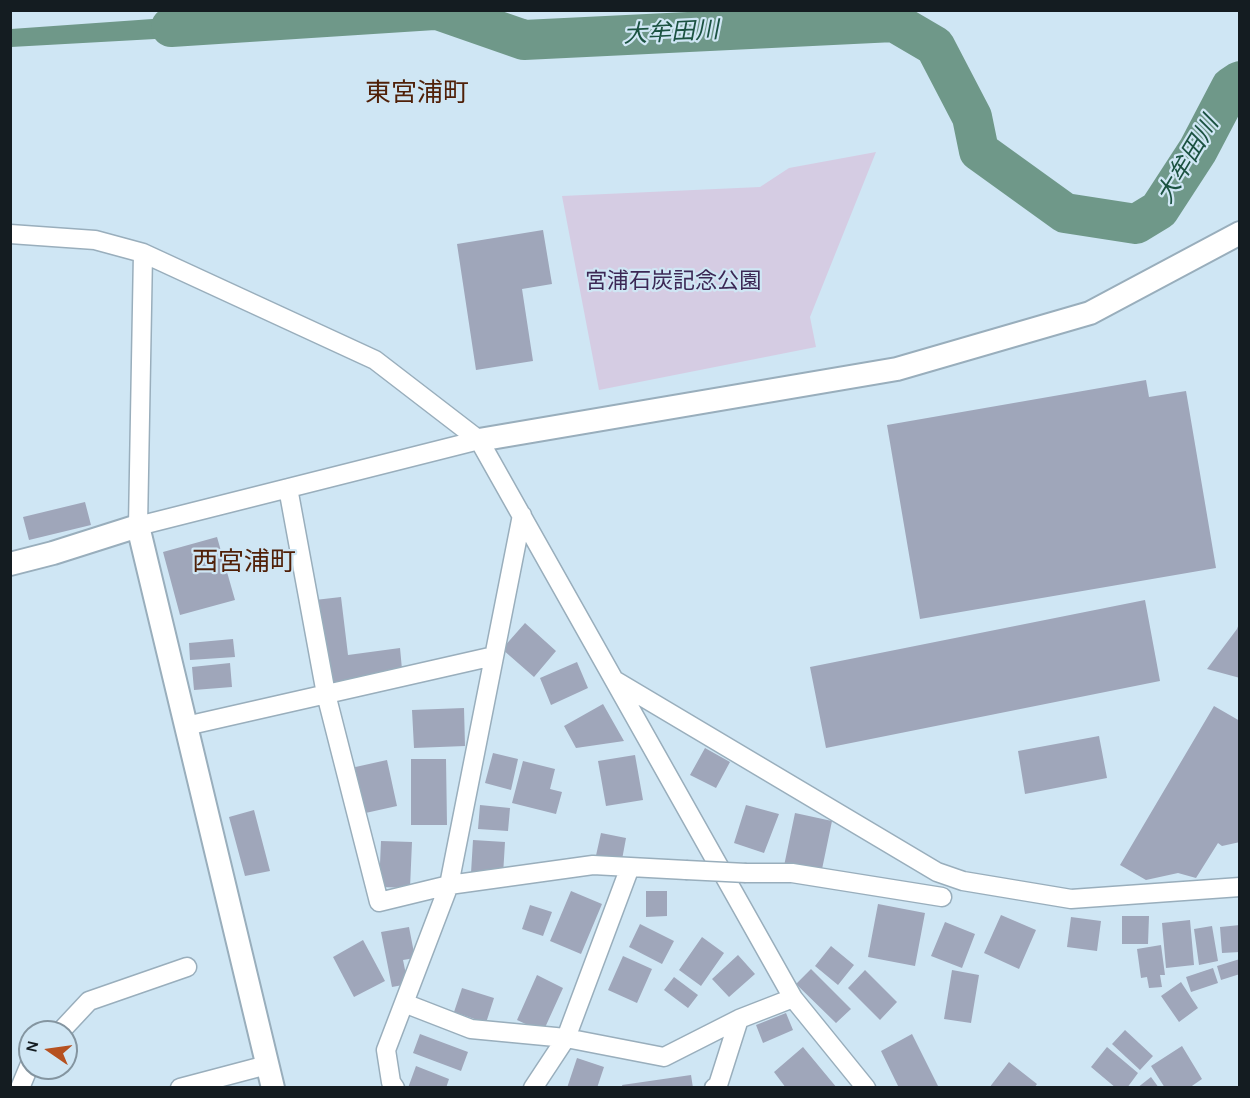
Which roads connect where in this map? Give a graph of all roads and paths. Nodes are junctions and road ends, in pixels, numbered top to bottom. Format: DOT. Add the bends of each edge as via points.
graph roads {
  1 [pos="1239,233"];
  2 [pos="10,234"];
  3 [pos="143,253"];
  4 [pos="479,440"];
  5 [pos="288,488"];
  6 [pos="522,515"];
  7 [pos="138,526"];
  8 [pos="10,564"];
  9 [pos="494,656"];
  10 [pos="615,680"];
  11 [pos="326,694"];
  12 [pos="186,726"];
  13 [pos="630,867"];
  14 [pos="449,885"];
  15 [pos="1239,887"];
  16 [pos="942,897"];
  17 [pos="187,967"];
  18 [pos="793,998"];
  19 [pos="404,1003"];
  20 [pos="71,1020"];
  21 [pos="739,1020"];
  22 [pos="566,1038"];
  23 [pos="267,1065"];
  24 [pos="180,1088"];
  25 [pos="273,1088"];
  26 [pos="395,1088"];
  27 [pos="533,1088"];
  28 [pos="714,1088"];
  29 [pos="866,1088"];
  1 -- 4 [label="street" via="1090,313 897,369"];
  2 -- 3 [label="street" via="95,240"];
  3 -- 4 [label="street" via="375,360"];
  3 -- 7 [label="street"];
  4 -- 5 [label="street"];
  4 -- 6 [label="street"];
  5 -- 7 [label="street"];
  5 -- 11 [label="street"];
  6 -- 9 [label="street"];
  6 -- 10 [label="street"];
  7 -- 8 [label="street"];
  7 -- 12 [label="street"];
  9 -- 11 [label="street"];
  9 -- 14 [label="street"];
  10 -- 15 [label="street" via="937,872 963,881 1071,899"];
  10 -- 18 [label="street"];
  11 -- 12 [label="street"];
  11 -- 14 [label="street" via="379,902"];
  12 -- 23 [label="street"];
  13 -- 14 [label="street" via="593,865"];
  13 -- 16 [label="street, bridge" via="792,873"];
  13 -- 22 [label="street"];
  14 -- 19 [label="street"];
  17 -- 20 [label="street" via="89,1001"];
  18 -- 21 [label="street"];
  18 -- 29 [label="street"];
  19 -- 22 [label="street" via="471,1029"];
  19 -- 26 [label="street" via="386,1050"];
  21 -- 22 [label="street" via="664,1058"];
  21 -- 28 [label="street"];
  22 -- 27 [label="street"];
  23 -- 24 [label="street"];
  23 -- 25 [label="street"];
}
